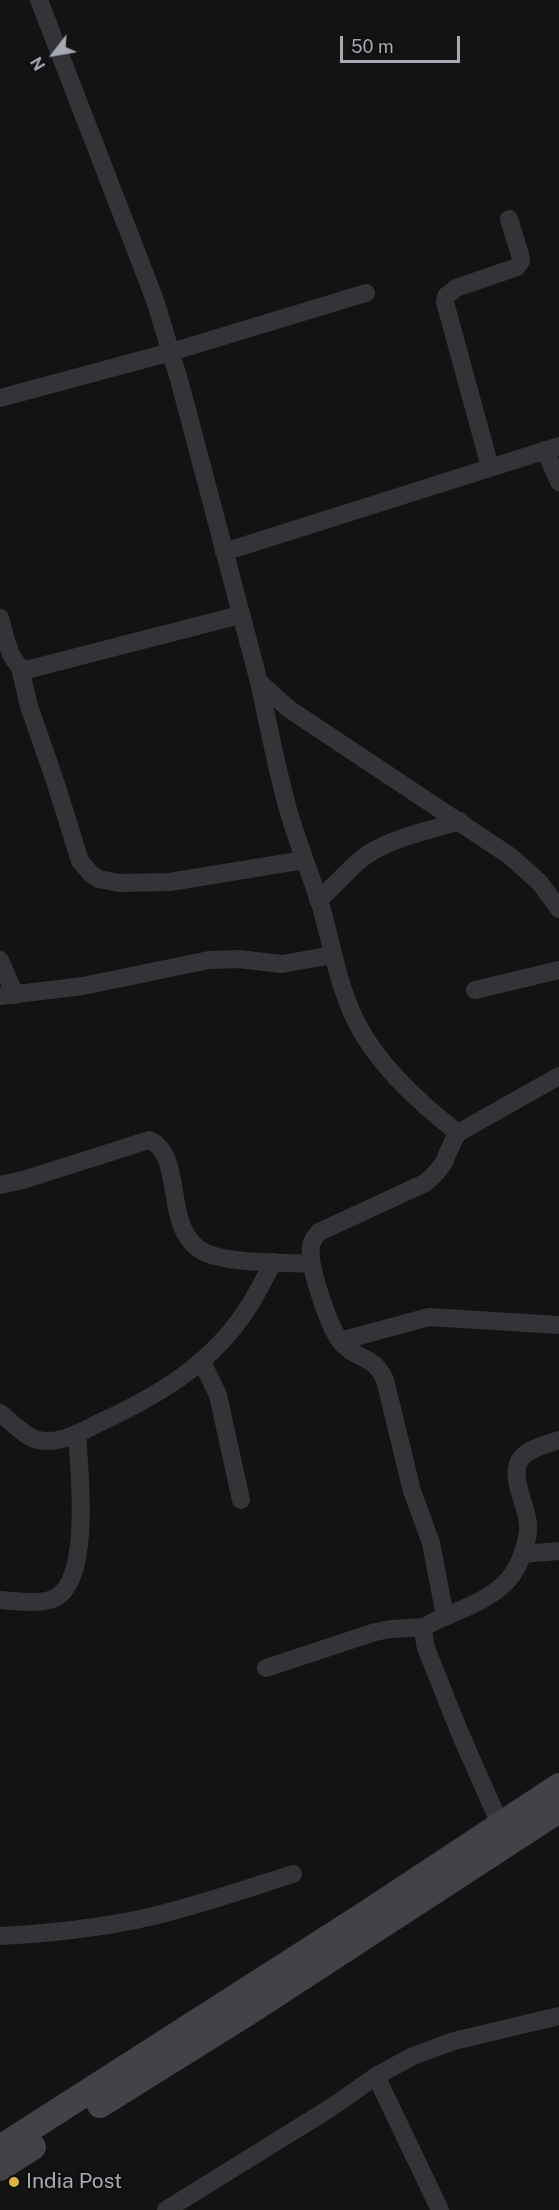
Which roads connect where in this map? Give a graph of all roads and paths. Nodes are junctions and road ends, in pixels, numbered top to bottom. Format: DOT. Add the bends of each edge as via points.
graph roads {
  1 [pos="39,0"];
  2 [pos="509,219"];
  3 [pos="366,293"];
  4 [pos="171,352"];
  5 [pos="0,398"];
  6 [pos="552,448"];
  7 [pos="490,467"];
  8 [pos="559,482"];
  9 [pos="224,552"];
  10 [pos="240,615"];
  11 [pos="0,618"];
  12 [pos="20,668"];
  13 [pos="259,682"];
  14 [pos="460,821"];
  15 [pos="304,860"];
  16 [pos="318,900"];
  17 [pos="559,909"];
  18 [pos="333,955"];
  19 [pos="0,960"];
  20 [pos="559,970"];
  21 [pos="476,990"];
  22 [pos="8,996"];
  23 [pos="559,1076"];
  24 [pos="458,1133"];
  25 [pos="0,1185"];
  26 [pos="273,1262"];
  27 [pos="311,1263"];
  28 [pos="559,1325"];
  29 [pos="340,1341"];
  30 [pos="202,1362"];
  31 [pos="0,1413"];
  32 [pos="77,1433"];
  33 [pos="559,1440"];
  34 [pos="241,1500"];
  35 [pos="559,1551"];
  36 [pos="522,1554"];
  37 [pos="0,1600"];
  38 [pos="445,1616"];
  39 [pos="425,1627"];
  40 [pos="266,1668"];
  41 [pos="559,1786"];
  42 [pos="559,1810"];
  43 [pos="500,1824"];
  44 [pos="293,1874"];
  45 [pos="0,1936"];
  46 [pos="559,2016"];
  47 [pos="376,2076"];
  48 [pos="0,2148"];
  49 [pos="0,2168"];
  50 [pos="167,2210"];
  51 [pos="440,2210"];
  1 -- 4 [label="street" via="155,300"];
  2 -- 7 [label="street" via="520,255 518,267 456,288 445,302"];
  3 -- 4 [label="street"];
  4 -- 5 [label="street"];
  4 -- 9 [label="street"];
  6 -- 7 [label="street"];
  6 -- 8 [label="street"];
  7 -- 9 [label="street"];
  9 -- 10 [label="street"];
  10 -- 12 [label="street" via="35,669"];
  10 -- 13 [label="street"];
  11 -- 12 [label="street"];
  12 -- 15 [label="street" via="80,861 91,874 119,883 170,882"];
  13 -- 14 [label="street" via="289,709"];
  13 -- 15 [label="street" via="287,806"];
  14 -- 16 [label="street" via="373,852"];
  14 -- 17 [label="street" via="524,867"];
  15 -- 16 [label="street"];
  16 -- 18 [label="street"];
  18 -- 22 [label="street" via="282,964 209,960 83,986"];
  18 -- 24 [label="street" via="346,999 377,1055 427,1109"];
  19 -- 22 [label="street"];
  20 -- 21 [label="street"];
  23 -- 24 [label="street"];
  24 -- 27 [label="street" via="438,1171 425,1183 319,1232 312,1241"];
  25 -- 26 [label="street" via="149,1140 162,1149 167,1160 180,1222 196,1246 220,1257"];
  26 -- 27 [label="street"];
  26 -- 30 [label="street" via="249,1307"];
  27 -- 29 [label="street"];
  28 -- 29 [label="street" via="429,1317"];
  29 -- 38 [label="street" via="375,1364 385,1380 414,1499 431,1543"];
  30 -- 32 [label="street" via="140,1404"];
  30 -- 34 [label="street" via="218,1395"];
  31 -- 32 [label="street" via="35,1439 50,1441"];
  32 -- 37 [label="street" via="81,1497 75,1573 55,1598"];
  33 -- 36 [label="street" via="526,1453 517,1467 528,1522"];
  35 -- 36 [label="street"];
  36 -- 38 [label="street" via="514,1572 495,1591"];
  38 -- 39 [label="street"];
  39 -- 40 [label="street" via="375,1632"];
  39 -- 43 [label="street" via="422,1637 426,1648"];
  41 -- 43 [label="main road"];
  42 -- 49 [label="main road"];
  43 -- 48 [label="main road"];
  44 -- 45 [label="street" via="141,1918 61,1932"];
  46 -- 47 [label="street" via="454,2042 413,2056"];
  47 -- 50 [label="street"];
  47 -- 51 [label="street"];
}
